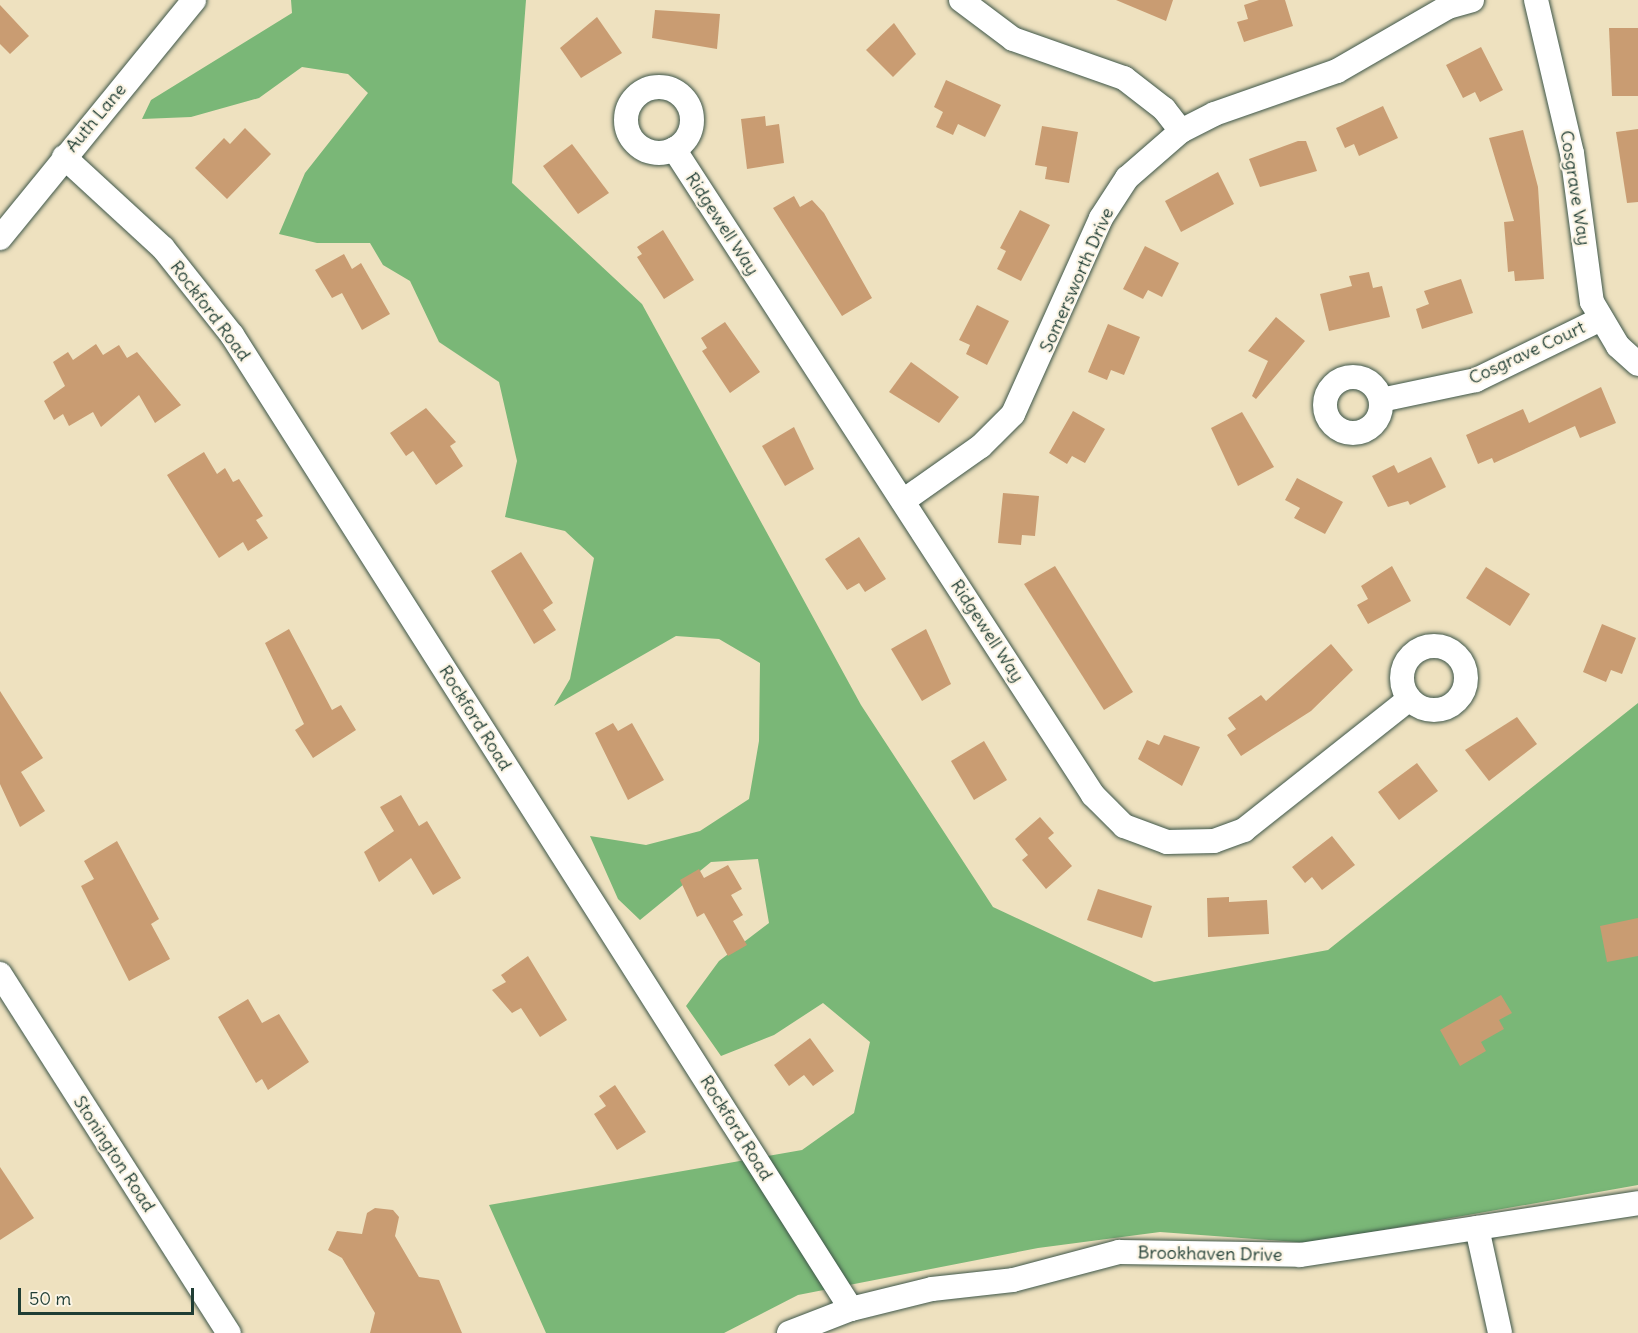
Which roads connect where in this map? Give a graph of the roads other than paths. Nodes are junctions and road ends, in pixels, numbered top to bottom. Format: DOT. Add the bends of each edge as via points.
graph roads {
  1 [pos="194,0"];
  2 [pos="961,0"];
  3 [pos="1472,0"];
  4 [pos="1536,0"];
  5 [pos="1181,131"];
  6 [pos="674,149"];
  7 [pos="64,157"];
  8 [pos="0,238"];
  9 [pos="1601,318"];
  10 [pos="1638,364"];
  11 [pos="1381,400"];
  12 [pos="903,501"];
  13 [pos="1409,699"];
  14 [pos="0,974"];
  15 [pos="1638,1203"];
  16 [pos="1477,1228"];
  17 [pos="851,1309"];
  18 [pos="229,1333"];
  19 [pos="789,1333"];
  20 [pos="1500,1333"];
  1 -- 7 [label="street, Auth Lane"];
  2 -- 5 [label="street" via="1013,39 1124,78 1164,108"];
  3 -- 5 [label="street, Somersworth Drive" via="1448,7 1337,71 1214,114"];
  4 -- 9 [label="street, Cosgrave Way" via="1572,153 1593,302"];
  5 -- 12 [label="street, Somersworth Drive" via="1127,178 1101,218 1013,414 981,447"];
  6 -- 12 [label="street, Ridgewell Way"];
  7 -- 8 [label="street, Auth Lane"];
  7 -- 17 [label="street, Rockford Road" via="163,248 232,334"];
  9 -- 10 [label="street, Cosgrave Way" via="1618,346"];
  9 -- 11 [label="street, Cosgrave Court" via="1476,380"];
  12 -- 13 [label="street, Ridgewell Way" via="1093,795 1124,826 1167,843 1214,841 1244,830"];
  14 -- 18 [label="street, Stonington Road"];
  15 -- 16 [label="street, Brookhaven Drive"];
  16 -- 17 [label="street, Brookhaven Drive" via="1300,1255 1119,1252 1013,1280 932,1289"];
  16 -- 20 [label="street"];
  17 -- 19 [label="street, Brookhaven Drive"];
}
